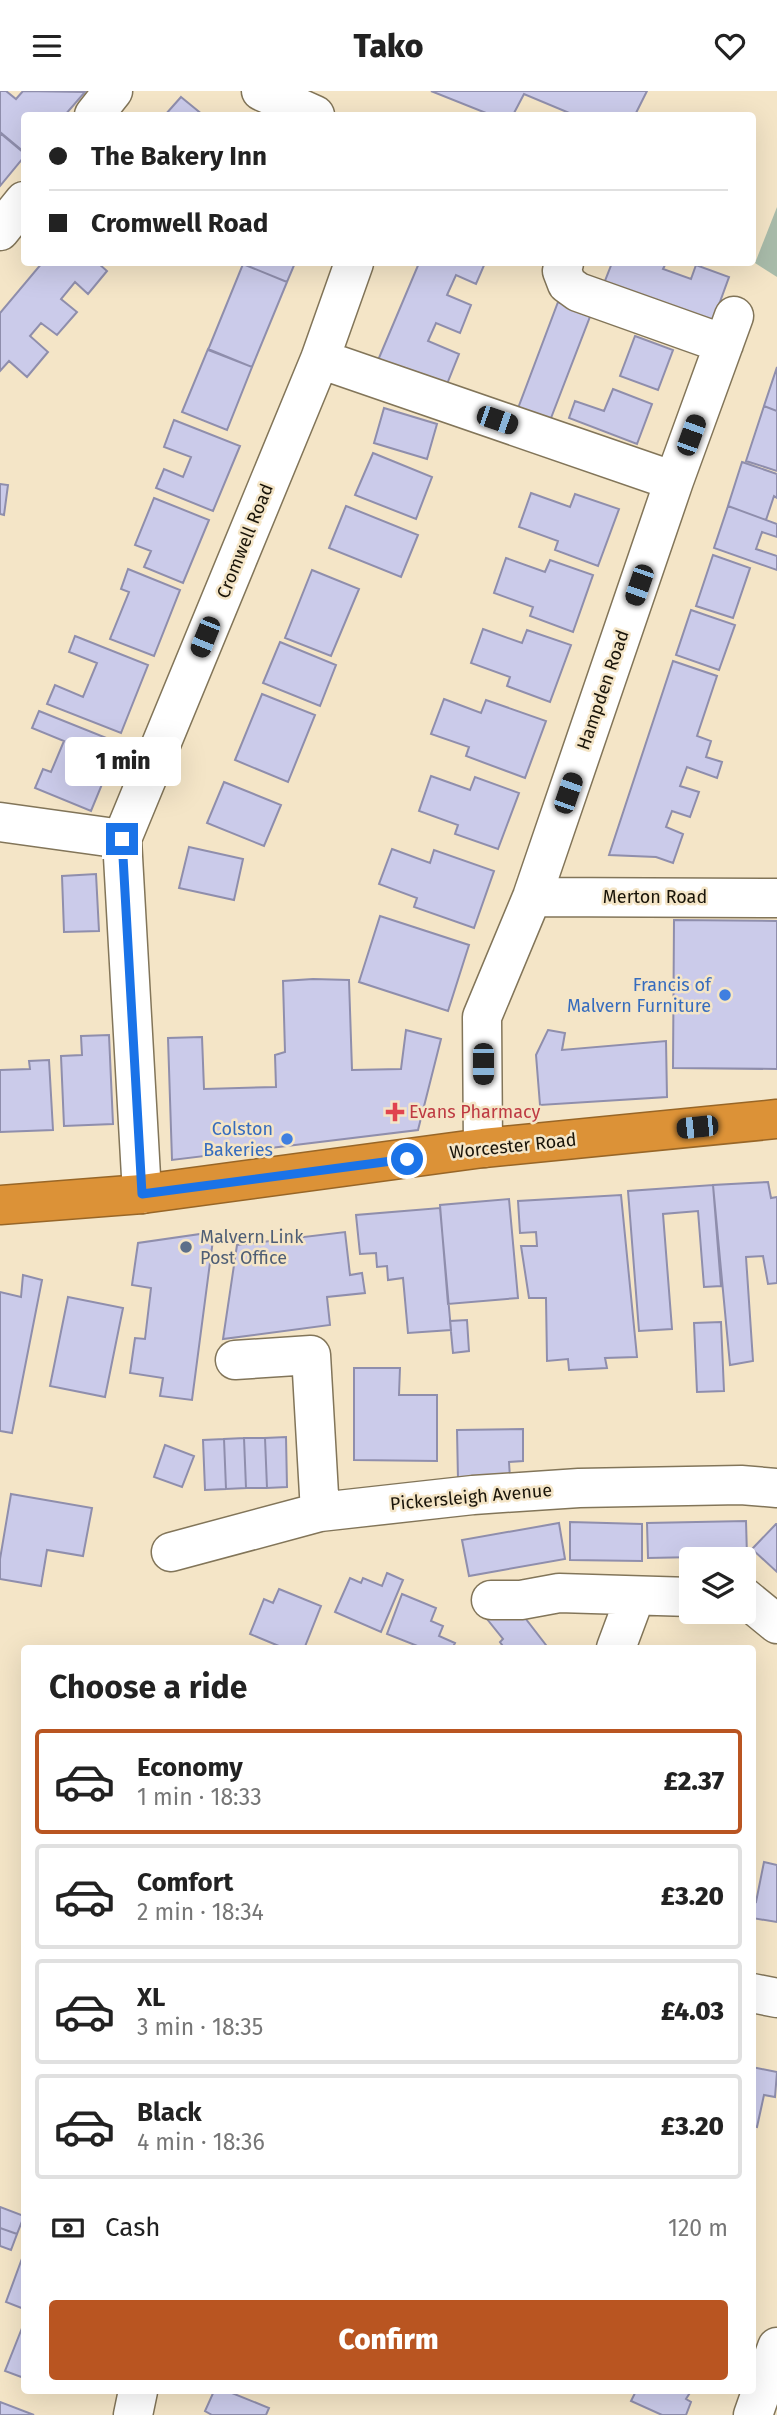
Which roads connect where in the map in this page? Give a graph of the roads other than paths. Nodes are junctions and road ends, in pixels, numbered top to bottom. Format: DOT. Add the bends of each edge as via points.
graph roads {
  1 [pos="113,91"];
  2 [pos="261,91"];
  3 [pos="96,112"];
  4 [pos="308,112"];
  5 [pos="21,205"];
  6 [pos="0,231"];
  7 [pos="353,266"];
  8 [pos="563,266"];
  9 [pos="320,359"];
  10 [pos="674,481"];
  11 [pos="0,822"];
  12 [pos="122,839"];
  13 [pos="532,897"];
  14 [pos="777,898"];
  15 [pos="777,1119"];
  16 [pos="483,1149"];
  17 [pos="142,1194"];
  18 [pos="0,1205"];
  19 [pos="235,1360"];
  20 [pos="777,1488"];
  21 [pos="320,1512"];
  22 [pos="171,1552"];
  23 [pos="635,1597"];
  24 [pos="679,1597"];
  25 [pos="491,1599"];
  26 [pos="756,1607"];
  27 [pos="777,1624"];
  28 [pos="617,1645"];
  29 [pos="756,1994"];
  30 [pos="777,1998"];
  31 [pos="777,2347"];
  32 [pos="137,2394"];
  33 [pos="133,2415"];
  34 [pos="754,2415"];
  1 -- 3 [label="street"];
  2 -- 4 [label="street"];
  5 -- 6 [label="street"];
  7 -- 9 [label="street, Cromwell Road"];
  8 -- 10 [label="street, Hampden Road" via="567,284 578,292 729,330"];
  9 -- 10 [label="street"];
  9 -- 12 [label="street, Cromwell Road"];
  10 -- 13 [label="street, Hampden Road"];
  11 -- 12 [label="street"];
  12 -- 17 [label="street, Cromwell Road"];
  13 -- 14 [label="street, Merton Road"];
  13 -- 16 [label="street, Hampden Road" via="482,1017"];
  15 -- 16 [label="highway, Worcester Road"];
  16 -- 17 [label="highway, Worcester Road"];
  17 -- 18 [label="highway, Worcester Road"];
  19 -- 21 [label="street" via="311,1355"];
  20 -- 21 [label="street, Pickersleigh Avenue" via="579,1488"];
  21 -- 22 [label="street, Pickersleigh Avenue"];
  23 -- 24 [label="street"];
  23 -- 25 [label="street" via="559,1593 521,1600"];
  23 -- 28 [label="street"];
  26 -- 27 [label="street"];
  29 -- 30 [label="street"];
  31 -- 34 [label="street"];
  32 -- 33 [label="street"];
}
